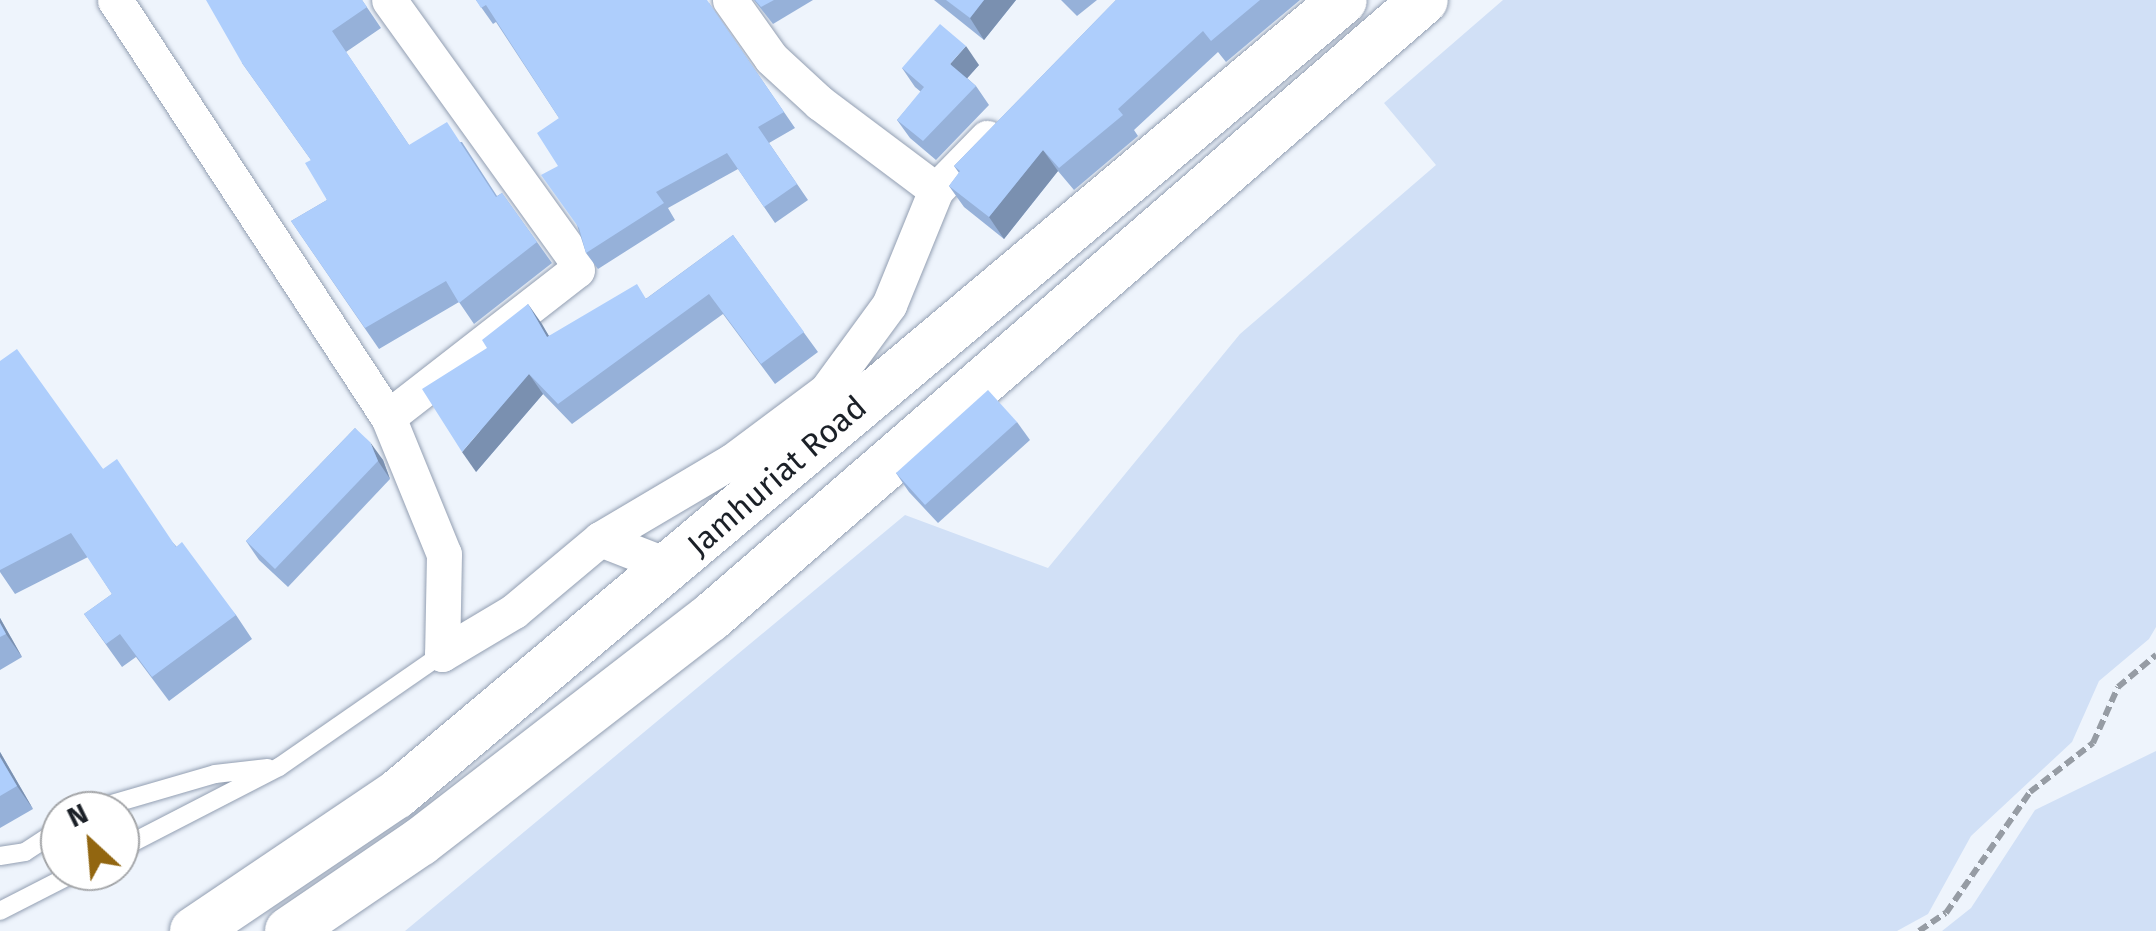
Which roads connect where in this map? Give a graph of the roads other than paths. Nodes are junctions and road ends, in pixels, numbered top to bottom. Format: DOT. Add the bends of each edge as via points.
graph roads {
  1 [pos="115,0"];
  2 [pos="389,0"];
  3 [pos="730,0"];
  4 [pos="1343,0"];
  5 [pos="1424,0"];
  6 [pos="1016,108"];
  7 [pos="936,190"];
  8 [pos="388,417"];
  9 [pos="600,539"];
  10 [pos="672,567"];
  11 [pos="442,654"];
  12 [pos="279,767"];
  13 [pos="140,796"];
  14 [pos="140,839"];
  15 [pos="40,842"];
  16 [pos="0,856"];
  17 [pos="40,890"];
  18 [pos="0,911"];
  19 [pos="194,931"];
  20 [pos="289,931"];
  1 -- 8 [label="street"];
  2 -- 8 [label="street" via="577,270"];
  3 -- 7 [label="street" via="772,58 820,103"];
  4 -- 10 [label="main road, Jamhuriat Road"];
  5 -- 20 [label="main road, Jamhuriat Road" via="710,618 420,842"];
  6 -- 7 [label="street"];
  7 -- 9 [label="street" via="889,305 826,391 732,460"];
  8 -- 11 [label="street" via="444,554"];
  9 -- 10 [label="street"];
  9 -- 11 [label="street" via="514,612"];
  10 -- 19 [label="main road, Jamhuriat Road" via="396,795"];
  11 -- 12 [label="lane"];
  12 -- 13 [label="lane" via="215,774"];
  12 -- 14 [label="lane"];
  15 -- 16 [label="lane"];
  17 -- 18 [label="lane"];
}
